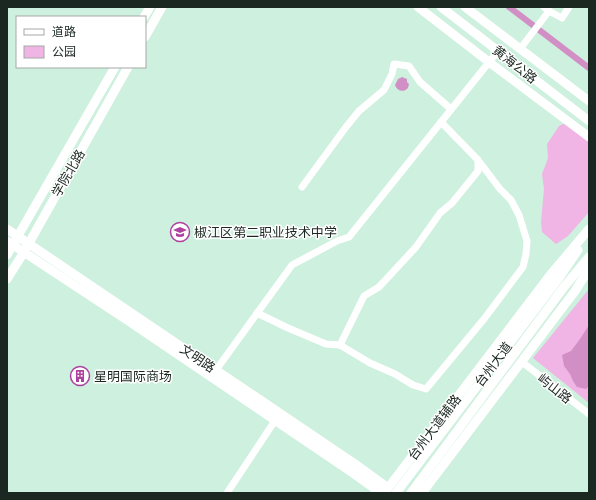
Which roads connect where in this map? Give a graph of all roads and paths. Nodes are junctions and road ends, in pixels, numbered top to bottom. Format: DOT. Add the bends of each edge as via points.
graph roads {
  1 [pos="150,7"];
  2 [pos="162,7"];
  3 [pos="418,7"];
  4 [pos="441,7"];
  5 [pos="465,7"];
  6 [pos="570,7"];
  7 [pos="546,9"];
  8 [pos="145,16"];
  9 [pos="146,35"];
  10 [pos="520,49"];
  11 [pos="498,51"];
  12 [pos="489,62"];
  13 [pos="114,68"];
  14 [pos="127,68"];
  15 [pos="589,101"];
  16 [pos="451,109"];
  17 [pos="589,121"];
  18 [pos="441,122"];
  19 [pos="589,137"];
  20 [pos="478,160"];
  21 [pos="302,187"];
  22 [pos="7,229"];
  23 [pos="589,230"];
  24 [pos="589,234"];
  25 [pos="18,236"];
  26 [pos="10,243"];
  27 [pos="26,247"];
  28 [pos="7,255"];
  29 [pos="589,257"];
  30 [pos="589,269"];
  31 [pos="7,278"];
  32 [pos="257,313"];
  33 [pos="340,345"];
  34 [pos="522,362"];
  35 [pos="216,370"];
  36 [pos="589,414"];
  37 [pos="277,417"];
  38 [pos="387,492"];
  39 [pos="227,493"];
  40 [pos="411,493"];
  41 [pos="422,493"];
  1 -- 8 [label="main road"];
  2 -- 9 [label="main road"];
  3 -- 12 [label="main road"];
  4 -- 11 [label="main road, 黄海公路"];
  5 -- 10 [label="main road, 黄海公路"];
  6 -- 7 [label="street" via="562,18"];
  7 -- 10 [label="street"];
  10 -- 15 [label="main road, 黄海公路"];
  11 -- 12 [label="street"];
  11 -- 17 [label="main road, 黄海公路"];
  12 -- 16 [label="street"];
  12 -- 19 [label="main road"];
  13 -- 25 [label="main road, 学院北路"];
  14 -- 27 [label="main road, 学院北路"];
  16 -- 18 [label="street"];
  16 -- 21 [label="street" via="420,82 409,66 394,64 384,90 359,111"];
  18 -- 20 [label="street"];
  18 -- 32 [label="street" via="349,237 337,240 292,265"];
  20 -- 33 [label="street" via="478,172 452,203 440,213 416,247 379,287 364,296"];
  20 -- 33 [label="street" via="500,190 511,200 519,215 526,241 524,267 426,389 413,385"];
  22 -- 25 [label="main road, 文明路"];
  23 -- 38 [label="main road, 台州大道辅路" via="551,274"];
  24 -- 38 [label="main road, 台州大道" via="559,278"];
  25 -- 26 [label="main road, 学院北路"];
  25 -- 27 [label="main road, 文明路"];
  26 -- 27 [label="main road, 文明路"];
  26 -- 28 [label="main road, 学院北路"];
  27 -- 31 [label="main road, 学院北路"];
  27 -- 35 [label="main road, 文明路"];
  27 -- 37 [label="main road, 文明路"];
  29 -- 40 [label="main road, 台州大道"];
  30 -- 34 [label="main road"];
  32 -- 33 [label="street" via="326,344"];
  32 -- 35 [label="street"];
  34 -- 36 [label="street, 屿山路"];
  34 -- 41 [label="main road"];
  35 -- 37 [label="main road, 文明路"];
  37 -- 38 [label="main road, 文明路"];
  37 -- 39 [label="street"];
}
